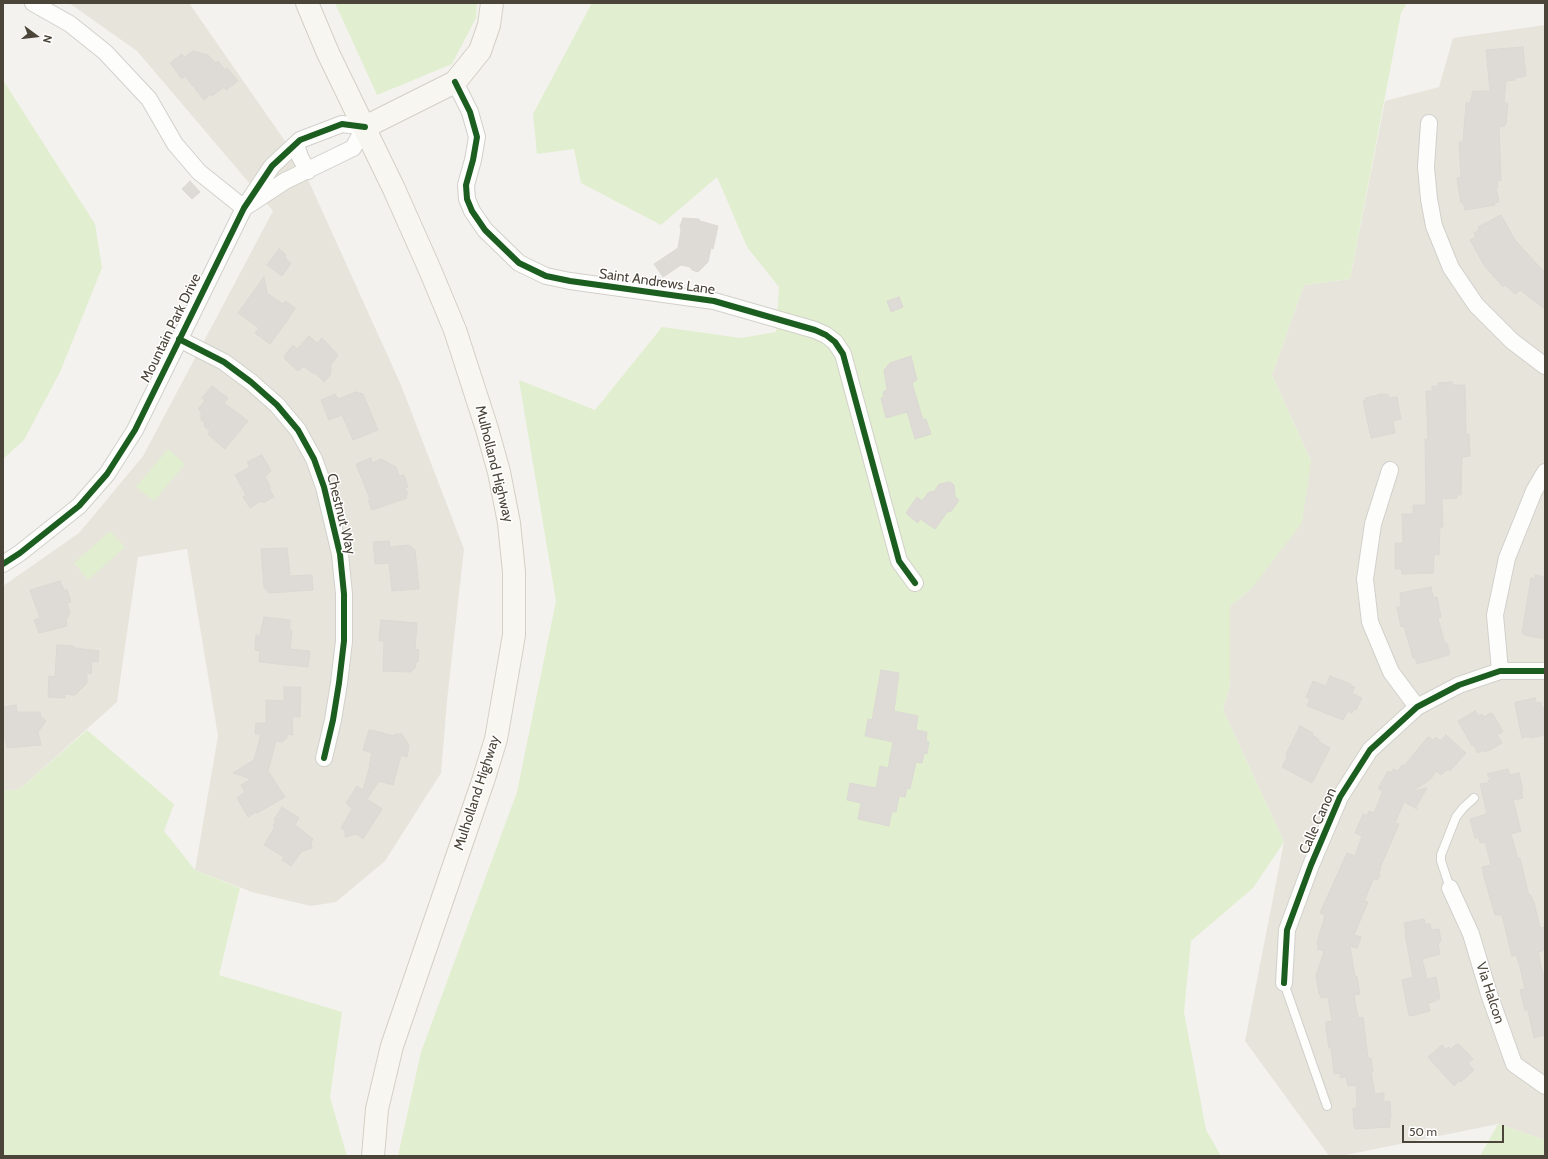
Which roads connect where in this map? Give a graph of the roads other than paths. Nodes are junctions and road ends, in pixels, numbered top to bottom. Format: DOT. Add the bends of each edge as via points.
graph roads {
  1 [pos="33,3"];
  2 [pos="306,3"];
  3 [pos="492,3"];
  4 [pos="455,82"];
  5 [pos="1429,123"];
  6 [pos="366,127"];
  7 [pos="296,144"];
  8 [pos="308,171"];
  9 [pos="244,208"];
  10 [pos="179,339"];
  11 [pos="1545,366"];
  12 [pos="1390,470"];
  13 [pos="1545,472"];
  14 [pos="3,564"];
  15 [pos="915,583"];
  16 [pos="1500,671"];
  17 [pos="1545,671"];
  18 [pos="1417,707"];
  19 [pos="324,758"];
  20 [pos="1474,798"];
  21 [pos="1450,888"];
  22 [pos="1284,983"];
  23 [pos="1545,1086"];
  24 [pos="1326,1106"];
  25 [pos="373,1156"];
  1 -- 9 [label="street" via="70,24 105,52 149,99 175,144 199,172"];
  2 -- 6 [label="main road, Mulholland Highway"];
  3 -- 4 [label="main road" via="489,25 480,51"];
  4 -- 6 [label="main road"];
  4 -- 15 [label="street, Saint Andrews Lane" via="470,112 477,137 466,185 467,199 485,230 519,263 546,276 570,281 714,301 815,330 835,342 843,354 899,561"];
  5 -- 11 [label="street" via="1426,167 1429,199 1434,226 1451,268 1476,305 1512,341"];
  6 -- 7 [label="street, Mountain Park Drive" via="342,124 300,140"];
  6 -- 8 [label="street" via="353,148"];
  6 -- 25 [label="main road, Mulholland Highway" via="455,330 485,422 498,472 509,524 514,572 514,635 496,739 392,1046 377,1109"];
  7 -- 8 [label="street"];
  7 -- 9 [label="street, Mountain Park Drive" via="272,166"];
  8 -- 9 [label="street"];
  9 -- 10 [label="street, Mountain Park Drive"];
  10 -- 14 [label="street, Mountain Park Drive" via="135,430 107,474 79,506 20,554"];
  10 -- 19 [label="street, Chestnut Way" via="224,362 277,405 298,430 314,459 324,487 340,554 344,594 344,641 339,683"];
  12 -- 18 [label="street" via="1373,524 1365,579 1370,622 1391,672"];
  13 -- 16 [label="street" via="1534,491 1507,558 1495,615"];
  16 -- 17 [label="street, Calle Canon"];
  16 -- 18 [label="street, Calle Canon" via="1459,685"];
  18 -- 22 [label="street, Calle Canon" via="1370,750 1340,797 1287,930"];
  20 -- 21 [label="lane" via="1456,817 1441,855"];
  21 -- 23 [label="street, Via Halcon" via="1471,934 1514,1064"];
  22 -- 24 [label="lane"];
}
